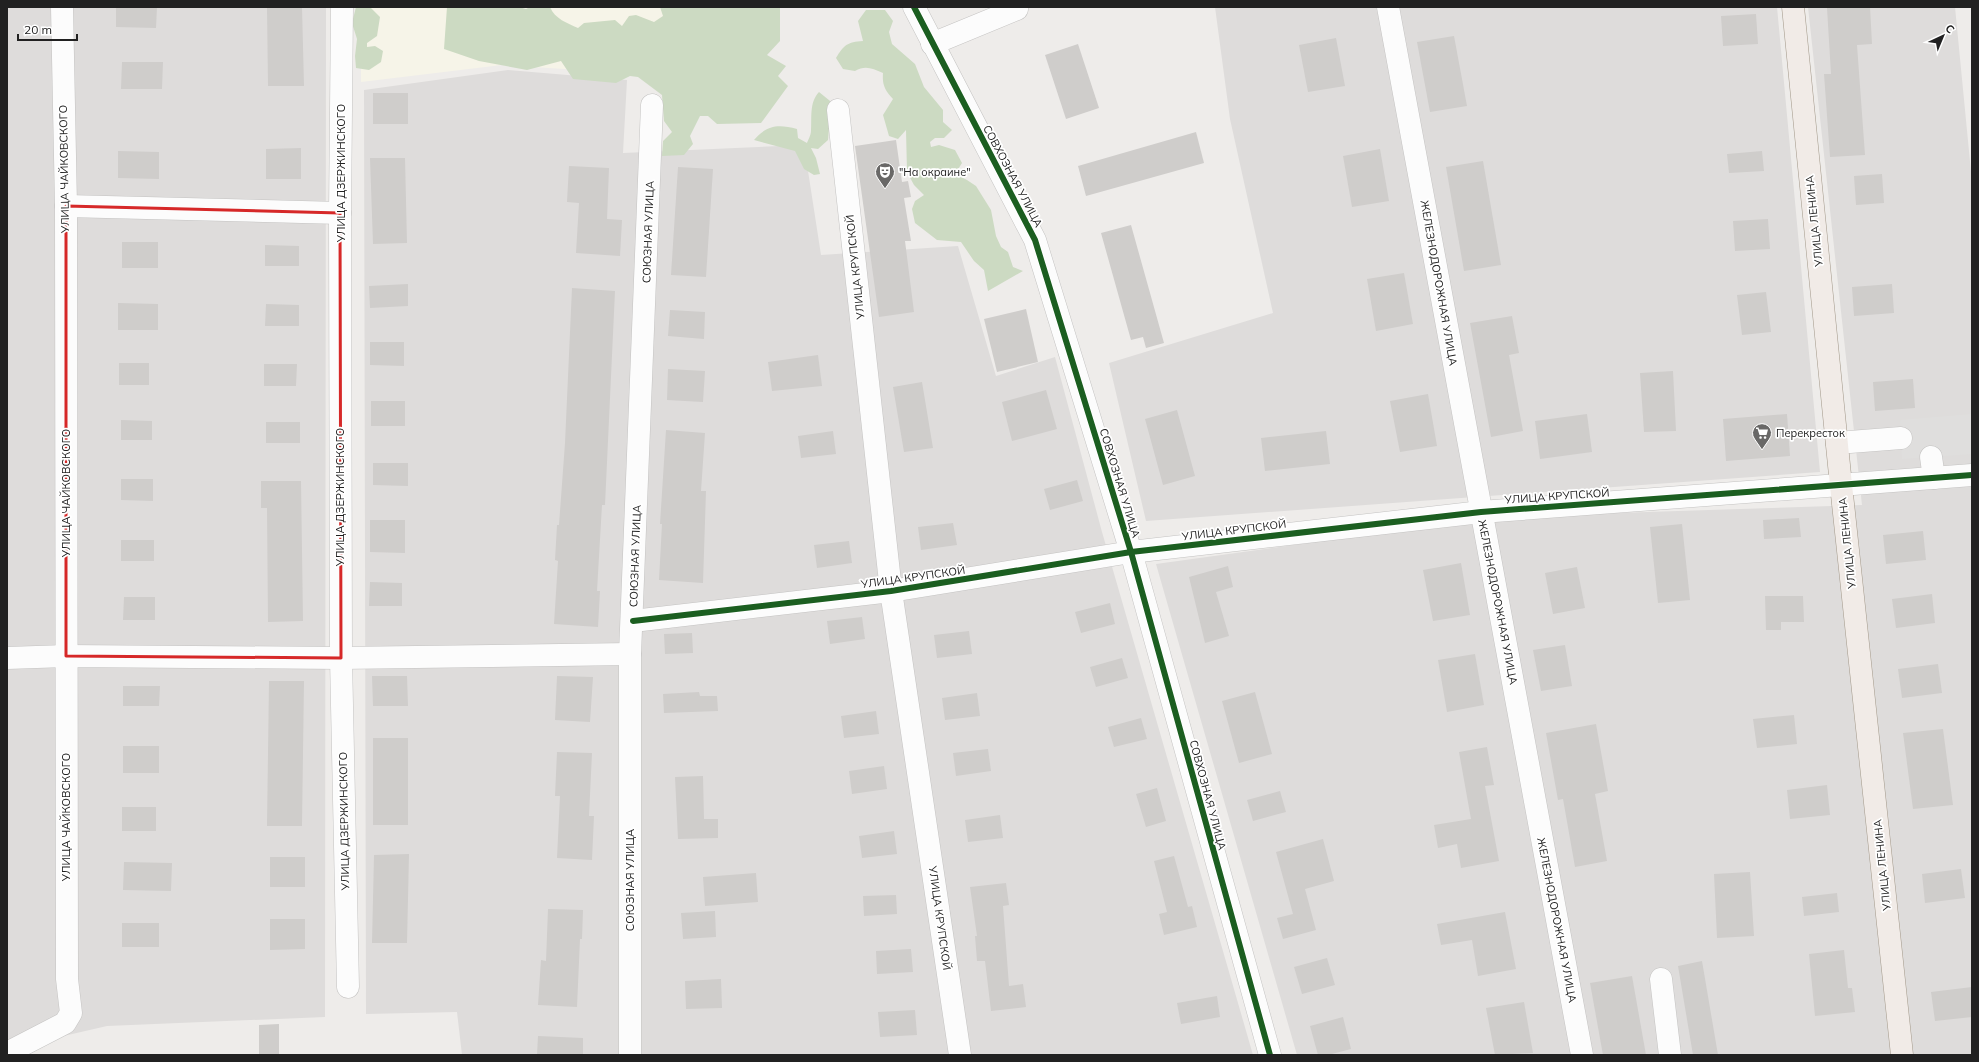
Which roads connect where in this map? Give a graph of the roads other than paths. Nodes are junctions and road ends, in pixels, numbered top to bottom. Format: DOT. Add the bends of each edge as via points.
graph roads {
  1 [pos="62,7"];
  2 [pos="342,7"];
  3 [pos="914,7"];
  4 [pos="1016,7"];
  5 [pos="1388,7"];
  6 [pos="1793,7"];
  7 [pos="932,44"];
  8 [pos="652,105"];
  9 [pos="838,110"];
  10 [pos="66,206"];
  11 [pos="340,213"];
  12 [pos="1901,438"];
  13 [pos="1837,444"];
  14 [pos="1972,475"];
  15 [pos="1841,485"];
  16 [pos="1481,512"];
  17 [pos="1131,552"];
  18 [pos="891,591"];
  19 [pos="633,621"];
  20 [pos="630,654"];
  21 [pos="66,656"];
  22 [pos="7,658"];
  23 [pos="341,658"];
  24 [pos="1661,979"];
  25 [pos="348,987"];
  26 [pos="7,1053"];
  27 [pos="630,1055"];
  28 [pos="960,1055"];
  29 [pos="1270,1055"];
  30 [pos="1582,1055"];
  31 [pos="1670,1055"];
  32 [pos="1902,1055"];
  1 -- 10 [label="street, УЛИЦА ЧАЙКОВСКОГО"];
  2 -- 11 [label="street, УЛИЦА ДЗЕРЖИНСКОГО"];
  3 -- 7 [label="street, СОВХОЗНАЯ УЛИЦА"];
  4 -- 7 [label="street"];
  5 -- 16 [label="street, ЖЕЛЕЗНОДОРОЖНАЯ УЛИЦА"];
  6 -- 13 [label="main road, УЛИЦА ЛЕНИНА"];
  7 -- 17 [label="street, СОВХОЗНАЯ УЛИЦА" via="1035,240"];
  8 -- 19 [label="street, СОЮЗНАЯ УЛИЦА"];
  9 -- 18 [label="street, УЛИЦА КРУПСКОЙ"];
  10 -- 11 [label="street"];
  10 -- 21 [label="street, УЛИЦА ЧАЙКОВСКОГО"];
  11 -- 23 [label="street, УЛИЦА ДЗЕРЖИНСКОГО"];
  12 -- 13 [label="street"];
  13 -- 15 [label="main road, УЛИЦА ЛЕНИНА"];
  14 -- 15 [label="street, УЛИЦА КРУПСКОЙ" via="1933,468"];
  15 -- 16 [label="street, УЛИЦА КРУПСКОЙ"];
  15 -- 32 [label="main road, УЛИЦА ЛЕНИНА"];
  16 -- 17 [label="street, УЛИЦА КРУПСКОЙ"];
  16 -- 30 [label="street, ЖЕЛЕЗНОДОРОЖНАЯ УЛИЦА"];
  17 -- 18 [label="street, УЛИЦА КРУПСКОЙ"];
  17 -- 29 [label="street, СОВХОЗНАЯ УЛИЦА"];
  18 -- 19 [label="street, УЛИЦА КРУПСКОЙ"];
  18 -- 28 [label="street, УЛИЦА КРУПСКОЙ"];
  19 -- 20 [label="street, СОЮЗНАЯ УЛИЦА"];
  20 -- 23 [label="street"];
  20 -- 27 [label="street, СОЮЗНАЯ УЛИЦА"];
  21 -- 22 [label="street"];
  21 -- 23 [label="street"];
  21 -- 26 [label="street, УЛИЦА ЧАЙКОВСКОГО" via="67,979 71,1013 64,1024"];
  23 -- 25 [label="street, УЛИЦА ДЗЕРЖИНСКОГО"];
  24 -- 31 [label="street"];
}
